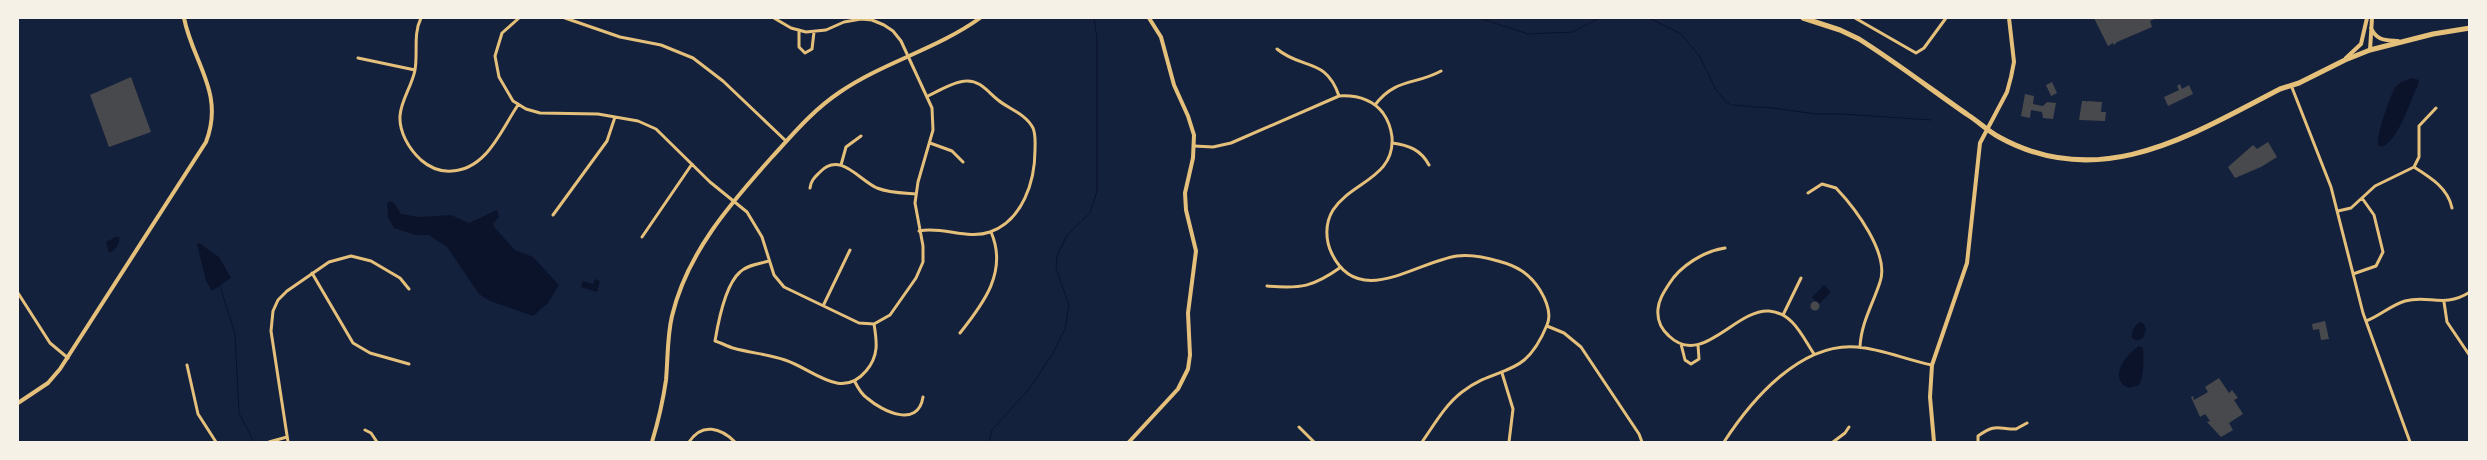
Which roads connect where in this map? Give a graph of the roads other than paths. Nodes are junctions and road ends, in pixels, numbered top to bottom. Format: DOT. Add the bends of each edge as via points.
graph roads {
  1 [pos="184,18"];
  2 [pos="421,18"];
  3 [pos="519,18"];
  4 [pos="565,18"];
  5 [pos="571,18"];
  6 [pos="774,18"];
  7 [pos="980,18"];
  8 [pos="1149,18"];
  9 [pos="1803,18"];
  10 [pos="1857,18"];
  11 [pos="1946,18"];
  12 [pos="2009,18"];
  13 [pos="2367,18"];
  14 [pos="2372,18"];
  15 [pos="2371,28"];
  16 [pos="2470,28"];
  17 [pos="799,30"];
  18 [pos="814,32"];
  19 [pos="2401,42"];
  20 [pos="1278,49"];
  21 [pos="2370,50"];
  22 [pos="909,56"];
  23 [pos="358,58"];
  24 [pos="2344,60"];
  25 [pos="415,70"];
  26 [pos="1441,71"];
  27 [pos="2290,85"];
  28 [pos="928,96"];
  29 [pos="1339,96"];
  30 [pos="518,105"];
  31 [pos="1375,105"];
  32 [pos="2436,108"];
  33 [pos="615,117"];
  34 [pos="1986,127"];
  35 [pos="861,136"];
  36 [pos="786,141"];
  37 [pos="930,143"];
  38 [pos="1392,143"];
  39 [pos="1194,146"];
  40 [pos="963,162"];
  41 [pos="692,164"];
  42 [pos="841,165"];
  43 [pos="1429,165"];
  44 [pos="2414,167"];
  45 [pos="810,188"];
  46 [pos="1808,193"];
  47 [pos="916,194"];
  48 [pos="2362,198"];
  49 [pos="733,200"];
  50 [pos="2452,208"];
  51 [pos="2338,211"];
  52 [pos="552,215"];
  53 [pos="919,231"];
  54 [pos="991,232"];
  55 [pos="642,237"];
  56 [pos="1725,248"];
  57 [pos="850,250"];
  58 [pos="769,261"];
  59 [pos="1342,267"];
  60 [pos="312,273"];
  61 [pos="2353,274"];
  62 [pos="1801,278"];
  63 [pos="1267,286"];
  64 [pos="409,289"];
  65 [pos="2470,292"];
  66 [pos="18,293"];
  67 [pos="2444,302"];
  68 [pos="824,304"];
  69 [pos="1783,315"];
  70 [pos="2366,321"];
  71 [pos="874,324"];
  72 [pos="1547,326"];
  73 [pos="960,333"];
  74 [pos="1681,344"];
  75 [pos="1698,345"];
  76 [pos="1860,347"];
  77 [pos="1814,354"];
  78 [pos="2470,356"];
  79 [pos="68,358"];
  80 [pos="409,364"];
  81 [pos="187,365"];
  82 [pos="1932,365"];
  83 [pos="1502,373"];
  84 [pos="855,382"];
  85 [pos="923,397"];
  86 [pos="18,403"];
  87 [pos="2027,423"];
  88 [pos="1298,427"];
  89 [pos="1849,427"];
  90 [pos="365,430"];
  91 [pos="286,437"];
  92 [pos="216,442"];
  93 [pos="268,442"];
  94 [pos="288,442"];
  95 [pos="377,442"];
  96 [pos="652,442"];
  97 [pos="689,442"];
  98 [pos="735,442"];
  99 [pos="1130,442"];
  100 [pos="1314,442"];
  101 [pos="1422,442"];
  102 [pos="1509,442"];
  103 [pos="1642,442"];
  104 [pos="1724,442"];
  105 [pos="1833,442"];
  106 [pos="1934,442"];
  107 [pos="1978,442"];
  108 [pos="2410,442"];
  1 -- 79 [label="street" via="212,95 210,133"];
  2 -- 25 [label="street" via="416,34"];
  3 -- 30 [label="street" via="502,33 495,56 502,85"];
  4 -- 5 [label="street"];
  5 -- 36 [label="street" via="620,37 661,45 693,58 723,81"];
  6 -- 17 [label="street"];
  7 -- 22 [label="street" via="956,34"];
  8 -- 39 [label="street" via="1161,37 1174,85 1192,125"];
  9 -- 34 [label="main road" via="1859,39"];
  10 -- 11 [label="street" via="1916,53 1924,48"];
  12 -- 34 [label="street" via="2014,62 2011,77 2007,92"];
  13 -- 24 [label="street" via="2361,44"];
  14 -- 15 [label="street"];
  15 -- 19 [label="street" via="2380,40"];
  15 -- 21 [label="street"];
  16 -- 19 [label="main road"];
  17 -- 18 [label="street"];
  17 -- 18 [label="street" via="798,47 805,53 812,49"];
  18 -- 22 [label="street" via="852,20 872,20 893,31"];
  19 -- 21 [label="main road"];
  20 -- 29 [label="street" via="1322,70 1333,82"];
  21 -- 24 [label="main road"];
  22 -- 28 [label="street"];
  22 -- 36 [label="street" via="839,92"];
  23 -- 25 [label="street"];
  24 -- 27 [label="main road"];
  25 -- 30 [label="street" via="401,108 401,127 415,155 436,169 458,171 479,162"];
  26 -- 31 [label="street" via="1397,85"];
  27 -- 34 [label="main road" via="2179,140 2126,157 2088,160 2052,155 2016,145"];
  27 -- 51 [label="street"];
  28 -- 37 [label="street" via="934,119"];
  28 -- 54 [label="street" via="960,81 975,81 1025,118 1033,128 1035,166 1030,189 1016,210"];
  29 -- 31 [label="street" via="1358,97"];
  29 -- 39 [label="street" via="1231,143"];
  30 -- 33 [label="street" via="540,113 580,112"];
  31 -- 38 [label="street" via="1388,122"];
  32 -- 44 [label="street" via="2419,126 2419,157"];
  33 -- 41 [label="street" via="638,121 656,129"];
  33 -- 52 [label="street" via="607,141"];
  34 -- 82 [label="street" via="1977,154 1967,263"];
  35 -- 42 [label="street" via="846,147"];
  36 -- 49 [label="street"];
  37 -- 40 [label="street" via="952,152"];
  37 -- 47 [label="street"];
  38 -- 43 [label="street" via="1415,149"];
  38 -- 59 [label="street" via="1382,170 1340,202 1330,216 1328,244"];
  39 -- 99 [label="street" via="1185,193 1196,251 1188,313 1188,369 1178,389"];
  41 -- 49 [label="street"];
  41 -- 55 [label="street"];
  42 -- 45 [label="street" via="823,168 813,178"];
  42 -- 47 [label="street" via="879,189"];
  44 -- 48 [label="street" via="2375,186"];
  44 -- 50 [label="street" via="2438,183 2451,201"];
  46 -- 76 [label="street" via="1822,184 1836,188 1880,253 1882,276 1863,323"];
  47 -- 53 [label="street"];
  48 -- 51 [label="street" via="2350,208"];
  48 -- 61 [label="street" via="2374,215 2383,252 2376,266"];
  49 -- 58 [label="street" via="756,224"];
  49 -- 96 [label="street" via="703,244 677,300 669,333 662,403"];
  51 -- 61 [label="street"];
  53 -- 54 [label="street" via="937,228 974,235"];
  53 -- 71 [label="street" via="924,253 920,272 890,315"];
  54 -- 73 [label="street" via="997,252 995,273 985,301"];
  56 -- 74 [label="street" via="1707,252 1681,270 1661,297 1658,310 1660,324 1669,337"];
  57 -- 68 [label="street"];
  58 -- 68 [label="street" via="774,276 784,287"];
  58 -- 84 [label="street" via="746,268 735,278 717,321 715,341 731,348 785,360 835,384"];
  59 -- 63 [label="street" via="1307,286"];
  59 -- 72 [label="street" via="1358,278 1377,281 1457,256 1480,256 1510,264 1528,274 1543,295 1549,312"];
  60 -- 64 [label="street" via="339,258 361,258 400,278"];
  60 -- 80 [label="street" via="353,342 370,353"];
  60 -- 91 [label="street" via="282,295 271,318"];
  61 -- 70 [label="street"];
  62 -- 69 [label="street"];
  65 -- 67 [label="street"];
  66 -- 79 [label="street" via="50,343"];
  67 -- 70 [label="street" via="2404,301"];
  67 -- 78 [label="street" via="2447,322"];
  68 -- 71 [label="street" via="859,323"];
  69 -- 75 [label="street" via="1769,311 1754,313"];
  69 -- 77 [label="street" via="1797,327"];
  70 -- 108 [label="street"];
  71 -- 84 [label="street" via="876,356"];
  72 -- 83 [label="street" via="1528,358"];
  72 -- 103 [label="street" via="1564,333 1581,347"];
  74 -- 75 [label="street"];
  74 -- 75 [label="street" via="1685,360 1691,364 1699,359"];
  76 -- 77 [label="street" via="1835,347"];
  76 -- 82 [label="street"];
  77 -- 104 [label="street" via="1792,368 1749,406"];
  79 -- 86 [label="street" via="48,384"];
  81 -- 92 [label="street" via="198,414"];
  82 -- 106 [label="street" via="1930,397"];
  83 -- 101 [label="street" via="1462,392"];
  83 -- 102 [label="street" via="1513,409"];
  84 -- 85 [label="street" via="868,399 897,415 916,411"];
  87 -- 107 [label="street" via="2016,430 1999,426 1990,428 1978,436"];
  88 -- 100 [label="street"];
  89 -- 105 [label="street"];
  90 -- 95 [label="street"];
  91 -- 93 [label="street"];
  91 -- 94 [label="street"];
  97 -- 98 [label="street" via="695,435 713,429 726,433"];
}
